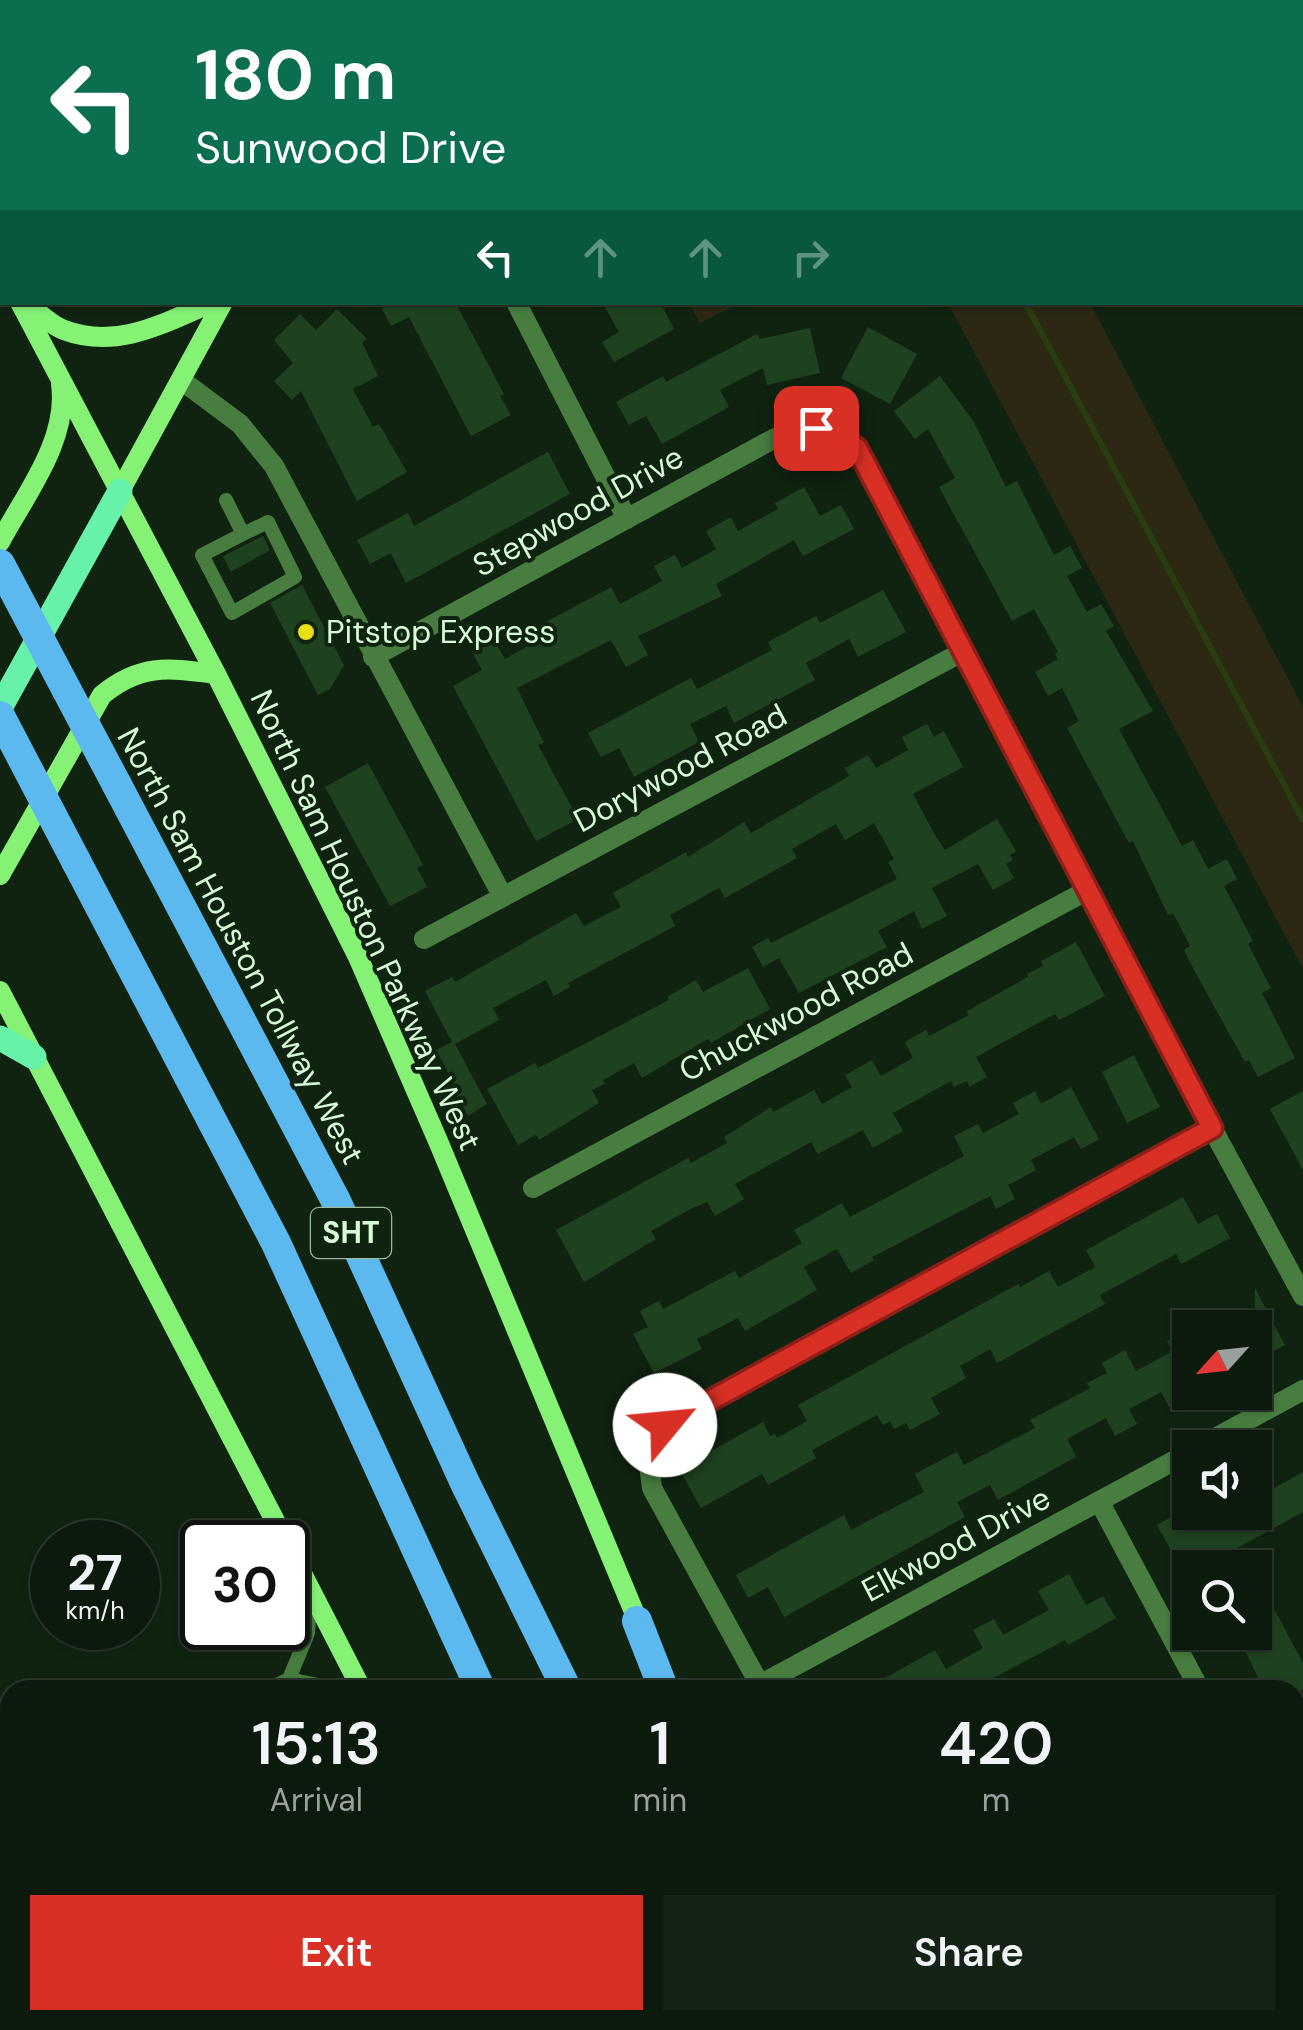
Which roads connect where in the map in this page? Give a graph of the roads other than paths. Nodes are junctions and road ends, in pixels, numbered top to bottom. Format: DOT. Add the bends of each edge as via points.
graph roads {
  1 [pos="24,305"];
  2 [pos="27,305"];
  3 [pos="206,305"];
  4 [pos="221,305"];
  5 [pos="518,305"];
  6 [pos="60,378"];
  7 [pos="181,380"];
  8 [pos="120,491"];
  9 [pos="226,500"];
  10 [pos="627,519"];
  11 [pos="243,534"];
  12 [pos="0,542"];
  13 [pos="0,564"];
  14 [pos="964,651"];
  15 [pos="372,657"];
  16 [pos="216,674"];
  17 [pos="0,708"];
  18 [pos="0,716"];
  19 [pos="0,875"];
  20 [pos="1088,890"];
  21 [pos="503,897"];
  22 [pos="424,939"];
  23 [pos="0,991"];
  24 [pos="0,1038"];
  25 [pos="34,1057"];
  26 [pos="1212,1128"];
  27 [pos="533,1188"];
  28 [pos="1303,1296"];
  29 [pos="1303,1390"];
  30 [pos="1231,1430"];
  31 [pos="1172,1462"];
  32 [pos="1099,1501"];
  33 [pos="274,1520"];
  34 [pos="310,1590"];
  35 [pos="637,1621"];
  36 [pos="310,1622"];
  37 [pos="301,1650"];
  38 [pos="288,1679"];
  39 [pos="293,1680"];
  40 [pos="357,1680"];
  41 [pos="476,1680"];
  42 [pos="563,1680"];
  43 [pos="663,1680"];
  44 [pos="751,1680"];
  45 [pos="768,1680"];
  46 [pos="1195,1680"];
  1 -- 6 [label="main road, North Sam Houston Parkway West"];
  2 -- 3 [label="main road" via="60,329 99,339 137,334"];
  4 -- 7 [label="main road"];
  5 -- 10 [label="street"];
  6 -- 8 [label="main road, North Sam Houston Parkway West"];
  6 -- 12 [label="main road" via="56,437"];
  7 -- 8 [label="main road"];
  7 -- 15 [label="street" via="240,424 274,466"];
  8 -- 16 [label="main road, North Sam Houston Parkway West"];
  8 -- 17 [label="main road"];
  9 -- 11 [label="lane"];
  10 -- 14 [label="street, Stepwood Drive" via="775,438 816,428 836,434 857,448"];
  10 -- 15 [label="street, Stepwood Drive"];
  11 -- 11 [label="lane" via="202,555 232,613 295,577 268,522"];
  13 -- 42 [label="highway, North Sam Houston Tollway West / SHT, bridge" via="336,1201"];
  14 -- 20 [label="street"];
  14 -- 21 [label="street, Dorywood Road"];
  15 -- 21 [label="street"];
  16 -- 19 [label="main road" via="174,668 125,676 102,695"];
  16 -- 35 [label="main road, North Sam Houston Parkway West" via="358,957"];
  18 -- 41 [label="highway, SHT, bridge" via="276,1243"];
  20 -- 26 [label="street"];
  20 -- 27 [label="street, Chuckwood Road"];
  21 -- 22 [label="street, Dorywood Road"];
  23 -- 25 [label="main road"];
  24 -- 25 [label="main road"];
  25 -- 33 [label="main road"];
  26 -- 28 [label="street"];
  26 -- 44 [label="street" via="665,1425 648,1450 652,1488"];
  29 -- 30 [label="street"];
  31 -- 32 [label="street, Elkwood Drive"];
  32 -- 45 [label="street, Elkwood Drive"];
  32 -- 46 [label="street"];
  34 -- 36 [label="lane"];
  34 -- 40 [label="main road"];
  35 -- 43 [label="highway"];
  37 -- 38 [label="lane"];
  38 -- 39 [label="lane"];
}
